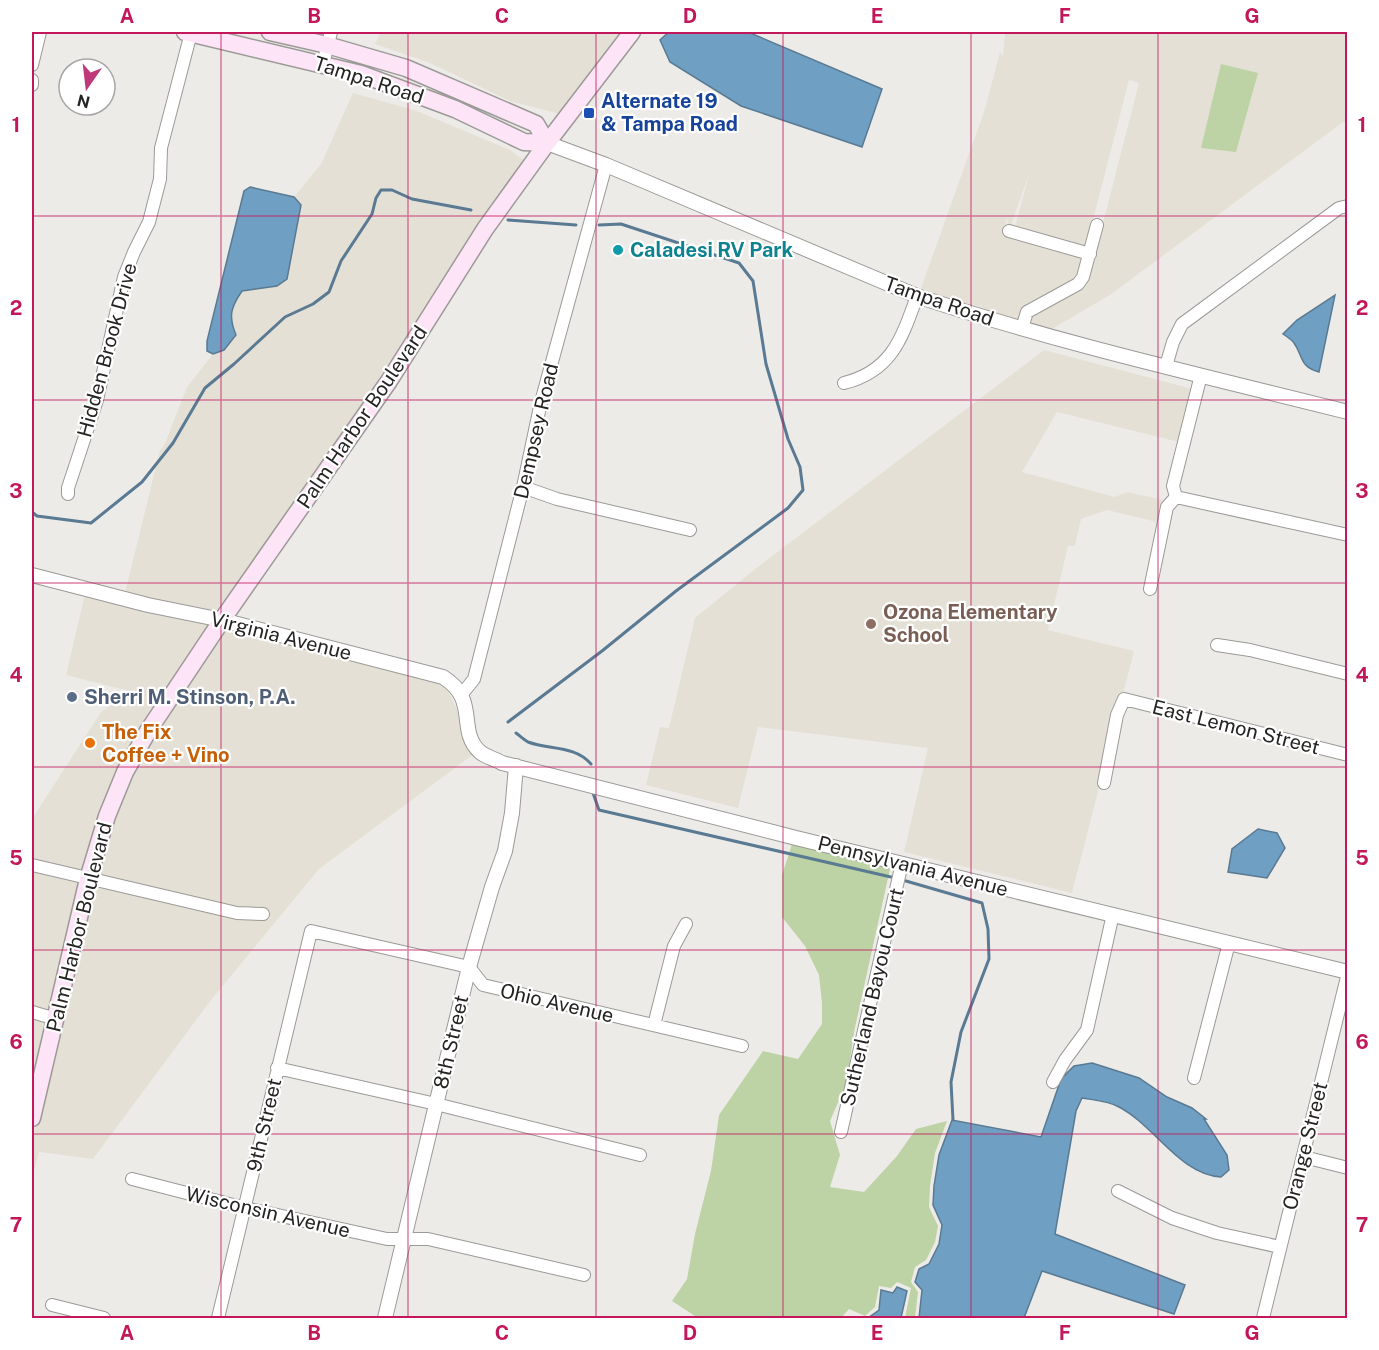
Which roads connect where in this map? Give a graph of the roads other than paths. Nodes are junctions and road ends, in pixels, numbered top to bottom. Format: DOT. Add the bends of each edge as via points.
graph roads {
  1 [pos="40,32"];
  2 [pos="188,32"];
  3 [pos="270,32"];
  4 [pos="633,32"];
  5 [pos="329,38"];
  6 [pos="323,64"];
  7 [pos="32,66"];
  8 [pos="547,143"];
  9 [pos="606,165"];
  10 [pos="1347,206"];
  11 [pos="1097,225"];
  12 [pos="1009,231"];
  13 [pos="1090,254"];
  14 [pos="917,296"];
  15 [pos="1022,328"];
  16 [pos="1166,366"];
  17 [pos="1201,375"];
  18 [pos="844,383"];
  19 [pos="1347,412"];
  20 [pos="523,487"];
  21 [pos="68,494"];
  22 [pos="1176,497"];
  23 [pos="690,530"];
  24 [pos="1347,535"];
  25 [pos="32,575"];
  26 [pos="1150,589"];
  27 [pos="222,620"];
  28 [pos="1217,645"];
  29 [pos="1347,674"];
  30 [pos="462,694"];
  31 [pos="1347,755"];
  32 [pos="516,766"];
  33 [pos="1104,783"];
  34 [pos="902,863"];
  35 [pos="32,865"];
  36 [pos="88,879"];
  37 [pos="263,914"];
  38 [pos="1113,914"];
  39 [pos="686,924"];
  40 [pos="1228,943"];
  41 [pos="469,967"];
  42 [pos="1347,973"];
  43 [pos="32,1012"];
  44 [pos="56,1019"];
  45 [pos="654,1025"];
  46 [pos="742,1046"];
  47 [pos="277,1068"];
  48 [pos="1194,1078"];
  49 [pos="1053,1082"];
  50 [pos="436,1104"];
  51 [pos="32,1118"];
  52 [pos="841,1132"];
  53 [pos="640,1155"];
  54 [pos="1304,1157"];
  55 [pos="1347,1168"];
  56 [pos="132,1179"];
  57 [pos="1118,1191"];
  58 [pos="245,1208"];
  59 [pos="405,1238"];
  60 [pos="1280,1247"];
  61 [pos="584,1275"];
  62 [pos="52,1305"];
  63 [pos="104,1318"];
  64 [pos="218,1318"];
  65 [pos="385,1318"];
  66 [pos="1263,1318"];
  1 -- 7 [label="street"];
  2 -- 6 [label="main road, Tampa Road"];
  2 -- 21 [label="street, Hidden Brook Drive" via="161,148 160,179 149,222 124,277 97,400"];
  3 -- 5 [label="main road, Tampa Road"];
  4 -- 8 [label="main road"];
  5 -- 6 [label="street"];
  5 -- 8 [label="main road, Tampa Road" via="534,123"];
  6 -- 8 [label="main road, Tampa Road" via="445,106 525,142"];
  8 -- 9 [label="street, Tampa Road"];
  8 -- 27 [label="main road, Palm Harbor Boulevard" via="485,229 389,381"];
  9 -- 14 [label="street, Tampa Road"];
  9 -- 20 [label="street, Dempsey Road" via="541,402"];
  10 -- 16 [label="street" via="1339,208 1182,324"];
  11 -- 13 [label="street"];
  12 -- 13 [label="street"];
  13 -- 15 [label="street" via="1078,284 1027,312"];
  14 -- 15 [label="street, Tampa Road"];
  14 -- 18 [label="street" via="894,352 878,369"];
  15 -- 16 [label="street, Tampa Road"];
  16 -- 17 [label="street, Tampa Road"];
  17 -- 19 [label="street, Tampa Road"];
  17 -- 22 [label="street" via="1173,486"];
  20 -- 23 [label="street" via="557,499"];
  20 -- 30 [label="street, Dempsey Road" via="474,679"];
  22 -- 24 [label="street"];
  22 -- 26 [label="street" via="1167,507"];
  25 -- 27 [label="street, Virginia Avenue"];
  27 -- 30 [label="street, Virginia Avenue" via="443,677"];
  27 -- 36 [label="main road, Palm Harbor Boulevard" via="125,772"];
  28 -- 29 [label="street"];
  30 -- 32 [label="street, Pennsylvania Avenue" via="471,739 481,753"];
  31 -- 33 [label="street, East Lemon Street" via="1124,699"];
  32 -- 34 [label="street, Pennsylvania Avenue"];
  32 -- 41 [label="street, 8th Street" via="505,851"];
  34 -- 38 [label="street, Pennsylvania Avenue"];
  34 -- 52 [label="street, Sutherland Bayou Court"];
  35 -- 36 [label="street"];
  36 -- 37 [label="street" via="237,913"];
  36 -- 44 [label="main road, Palm Harbor Boulevard"];
  38 -- 40 [label="street, Pennsylvania Avenue"];
  38 -- 49 [label="street" via="1087,1030"];
  39 -- 45 [label="street" via="674,946"];
  40 -- 42 [label="street, Pennsylvania Avenue"];
  40 -- 48 [label="street"];
  41 -- 45 [label="street, Ohio Avenue" via="483,985"];
  41 -- 47 [label="street, 9th Street" via="311,931"];
  41 -- 50 [label="street, 8th Street"];
  42 -- 54 [label="street, Orange Street"];
  43 -- 44 [label="street"];
  44 -- 51 [label="main road, Palm Harbor Boulevard"];
  45 -- 46 [label="street, Ohio Avenue"];
  47 -- 50 [label="street"];
  47 -- 58 [label="street, 9th Street"];
  50 -- 53 [label="street"];
  50 -- 59 [label="street, 8th Street"];
  54 -- 55 [label="street"];
  54 -- 60 [label="street, Orange Street"];
  56 -- 58 [label="street, Wisconsin Avenue"];
  57 -- 60 [label="street" via="1172,1218"];
  58 -- 59 [label="street, Wisconsin Avenue" via="387,1239"];
  58 -- 64 [label="street, 9th Street"];
  59 -- 61 [label="street, Wisconsin Avenue" via="428,1239"];
  59 -- 65 [label="street, 8th Street"];
  60 -- 66 [label="street, Orange Street"];
  62 -- 63 [label="street"];
}
